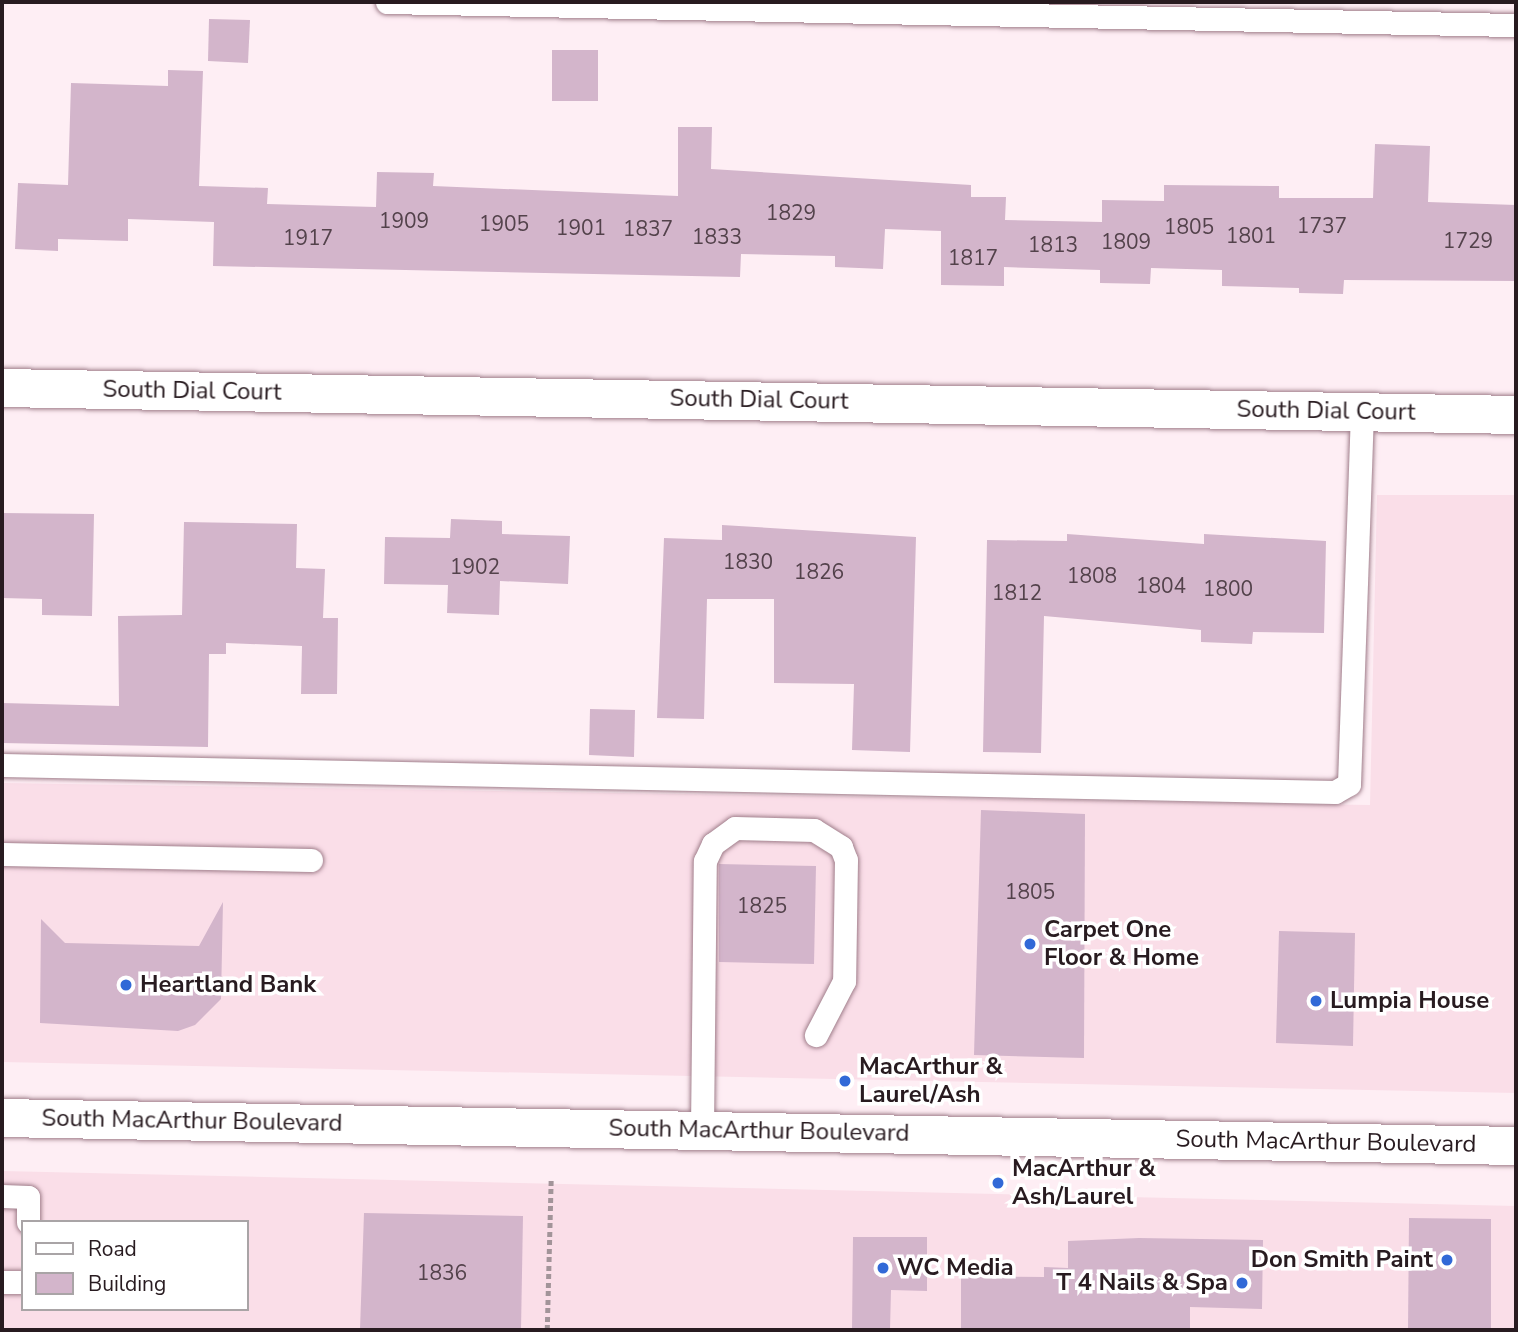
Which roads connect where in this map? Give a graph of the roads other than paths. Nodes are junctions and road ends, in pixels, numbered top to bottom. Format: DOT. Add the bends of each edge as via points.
graph roads {
  1 [pos="387,2"];
  2 [pos="1516,25"];
  3 [pos="2,388"];
  4 [pos="1362,412"];
  5 [pos="1516,415"];
  6 [pos="2,765"];
  7 [pos="2,854"];
  8 [pos="311,860"];
  9 [pos="816,1035"];
  10 [pos="2,1118"];
  11 [pos="702,1130"];
  12 [pos="1516,1146"];
  13 [pos="2,1196"];
  14 [pos="28,1220"];
  15 [pos="2,1282"];
  16 [pos="21,1282"];
  1 -- 2 [label="lane"];
  3 -- 4 [label="street, South Dial Court"];
  4 -- 5 [label="street, South Dial Court"];
  4 -- 6 [label="lane" via="1349,784 1335,792"];
  7 -- 8 [label="lane"];
  9 -- 11 [label="lane" via="844,981 846,860 841,847 814,830 735,828 713,844 705,861"];
  10 -- 11 [label="street, South MacArthur Boulevard"];
  11 -- 12 [label="street, South MacArthur Boulevard"];
  13 -- 14 [label="lane" via="28,1197"];
  15 -- 16 [label="lane"];
}
